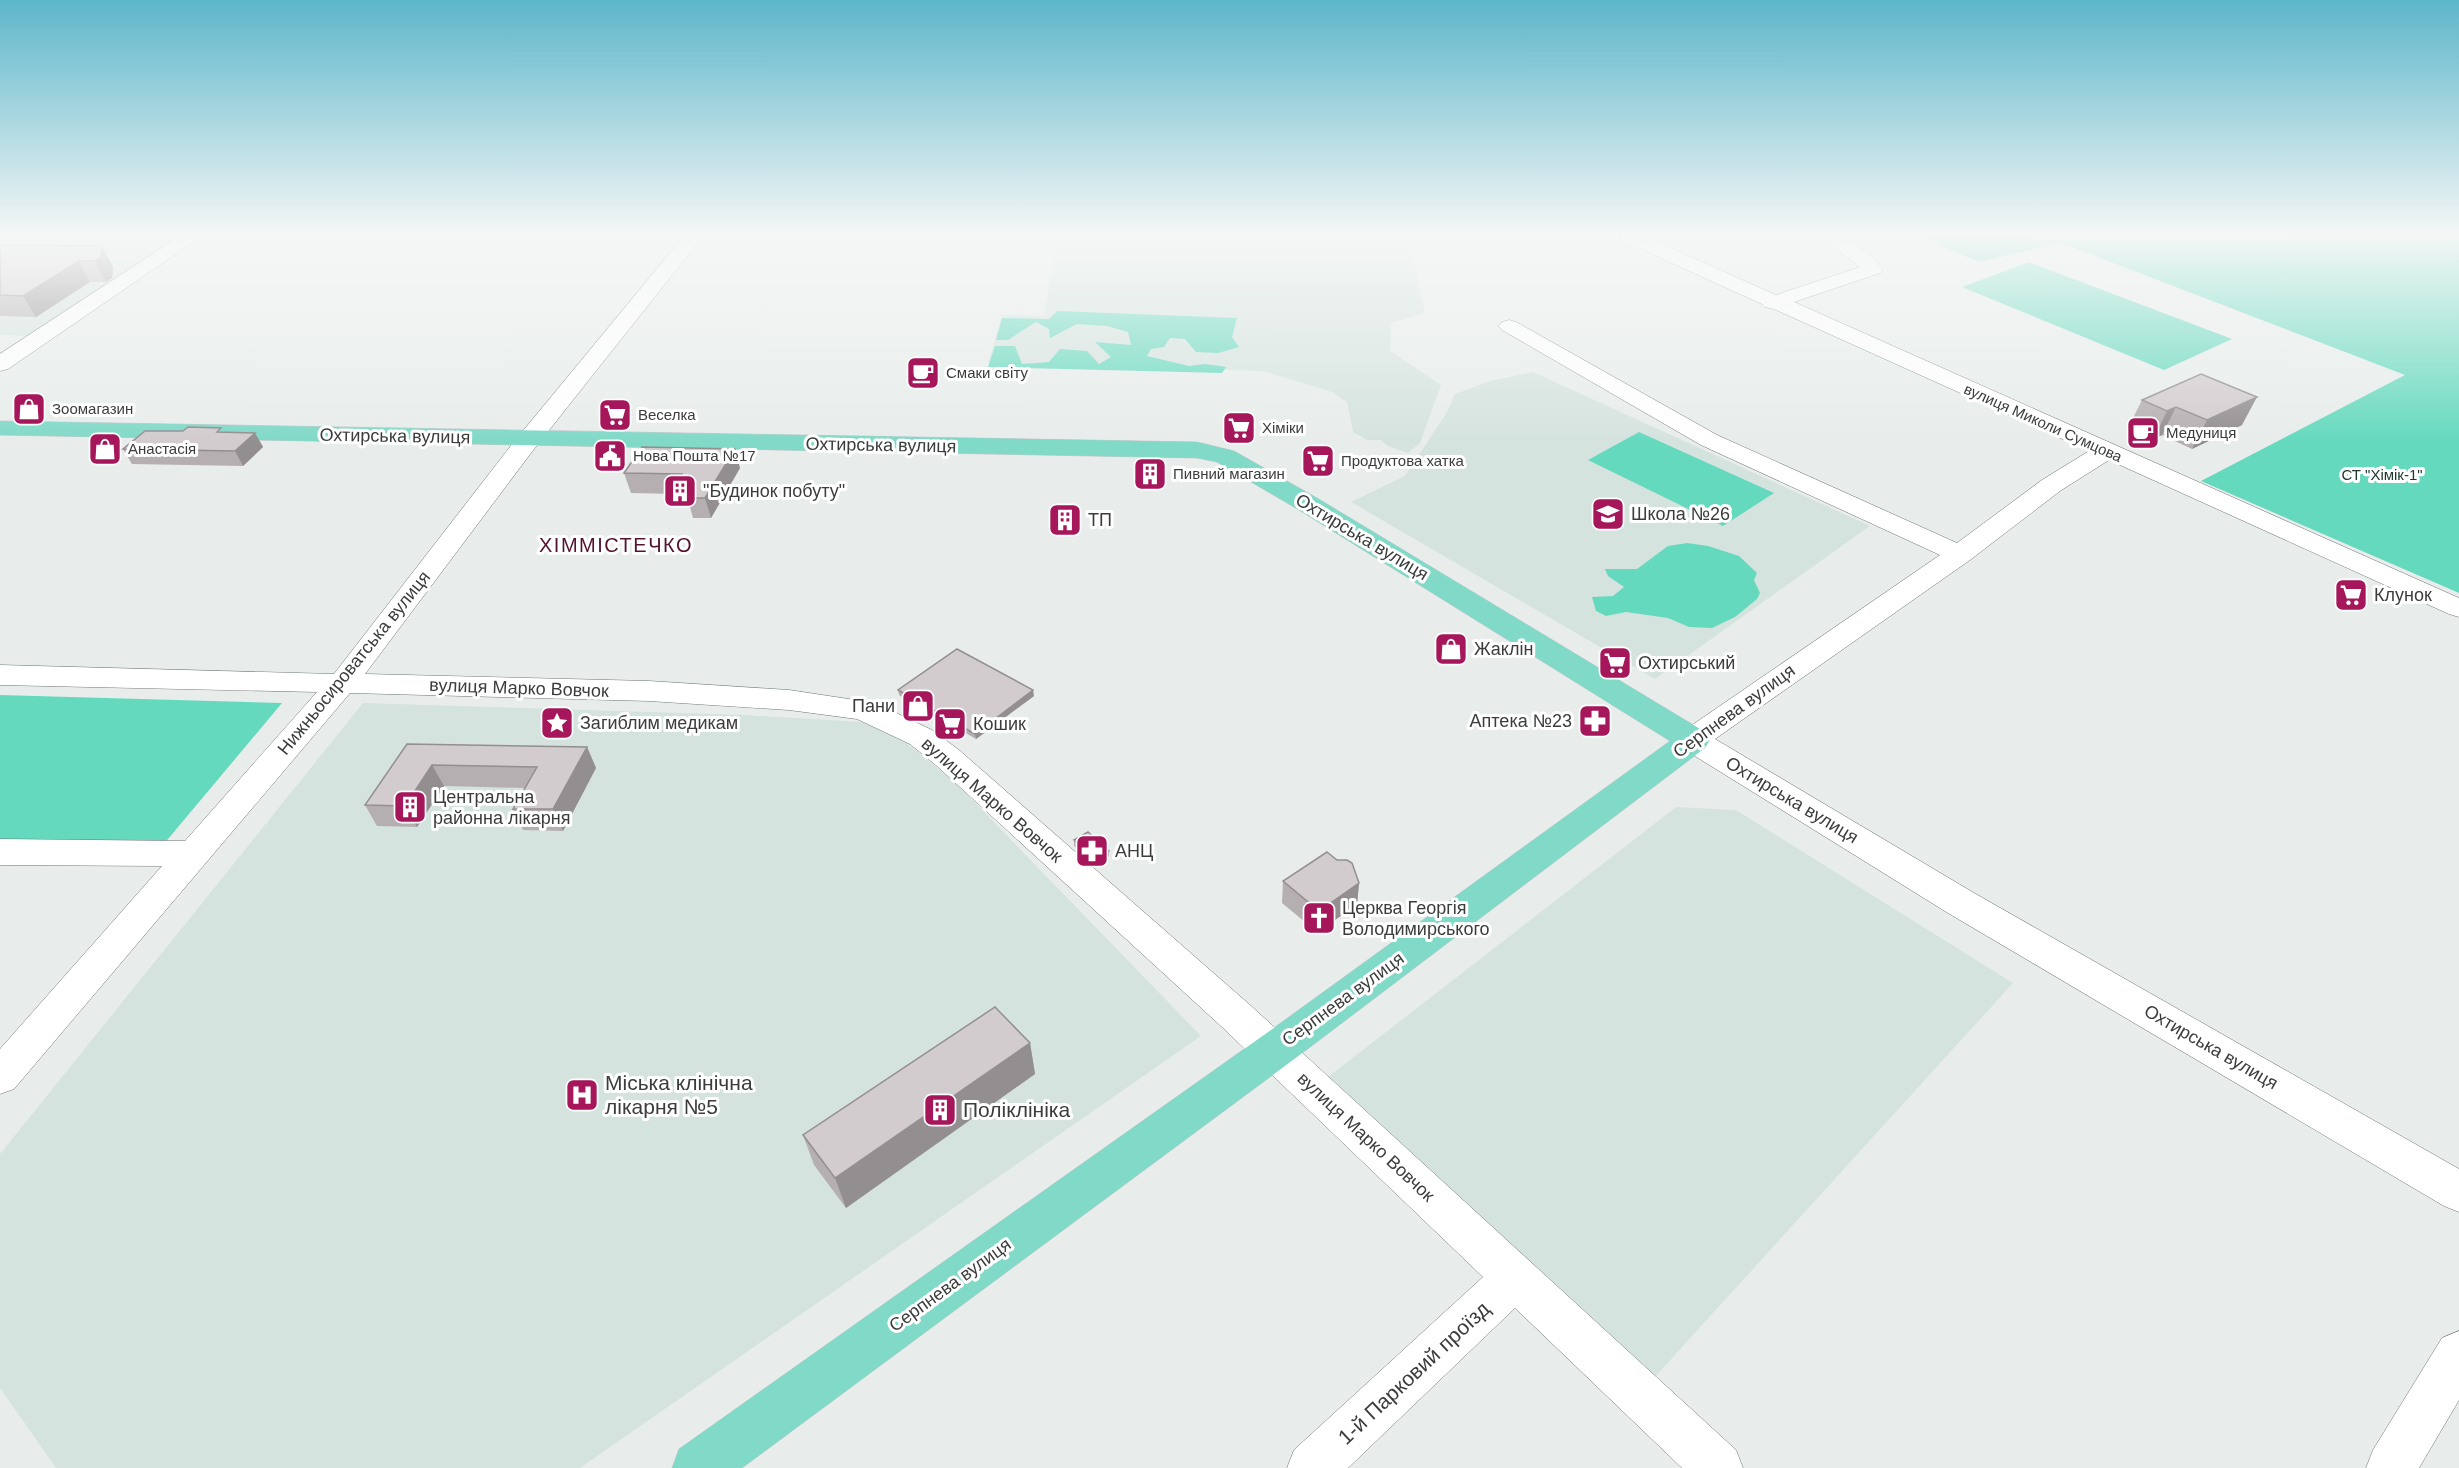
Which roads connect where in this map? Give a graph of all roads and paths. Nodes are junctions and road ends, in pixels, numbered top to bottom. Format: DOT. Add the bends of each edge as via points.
graph roads {
  1 [pos="90,305"];
  2 [pos="638,305"];
  3 [pos="1775,305"];
  4 [pos="1509,326"];
  5 [pos="0,364"];
  6 [pos="0,428"];
  7 [pos="530,438"];
  8 [pos="2108,451"];
  9 [pos="1960,554"];
  10 [pos="2459,608"];
  11 [pos="0,675"];
  12 [pos="343,682"];
  13 [pos="1693,740"];
  14 [pos="0,852"];
  15 [pos="195,854"];
  16 [pos="1274,1051"];
  17 [pos="0,1077"];
  18 [pos="2459,1192"];
  19 [pos="1516,1277"];
  20 [pos="2459,1355"];
  21 [pos="698,1468"];
  22 [pos="1312,1468"];
  23 [pos="1718,1468"];
  24 [pos="2391,1468"];
  1 -- 5 [label="street"];
  2 -- 7 [label="street, Нижньосироватська вулиця"];
  3 -- 8 [label="street, вулиця Миколи Сумцова"];
  4 -- 9 [label="street" via="1709,440"];
  6 -- 7 [label="main road, Охтирська вулиця"];
  7 -- 12 [label="street, Нижньосироватська вулиця"];
  7 -- 13 [label="main road, Охтирська вулиця" via="1197,450 1225,456"];
  8 -- 9 [label="street, Серпнева вулиця" via="2080,465"];
  8 -- 10 [label="street, вулиця Миколи Сумцова"];
  9 -- 13 [label="street, Серпнева вулиця"];
  11 -- 12 [label="street, вулиця Марко Вовчок"];
  12 -- 15 [label="street, Нижньосироватська вулиця"];
  12 -- 16 [label="street, вулиця Марко Вовчок" via="649,691 789,700 864,710 921,737 948,758"];
  13 -- 16 [label="main road, Серпнева вулиця"];
  13 -- 18 [label="street, Охтирська вулиця" via="1961,903"];
  14 -- 15 [label="street"];
  15 -- 17 [label="street, Нижньосироватська вулиця"];
  16 -- 19 [label="street, вулиця Марко Вовчок"];
  16 -- 21 [label="main road, Серпнева вулиця"];
  19 -- 22 [label="street, 1-й Парковий проїзд"];
  19 -- 23 [label="street, вулиця Марко Вовчок"];
  20 -- 24 [label="street"];
}
